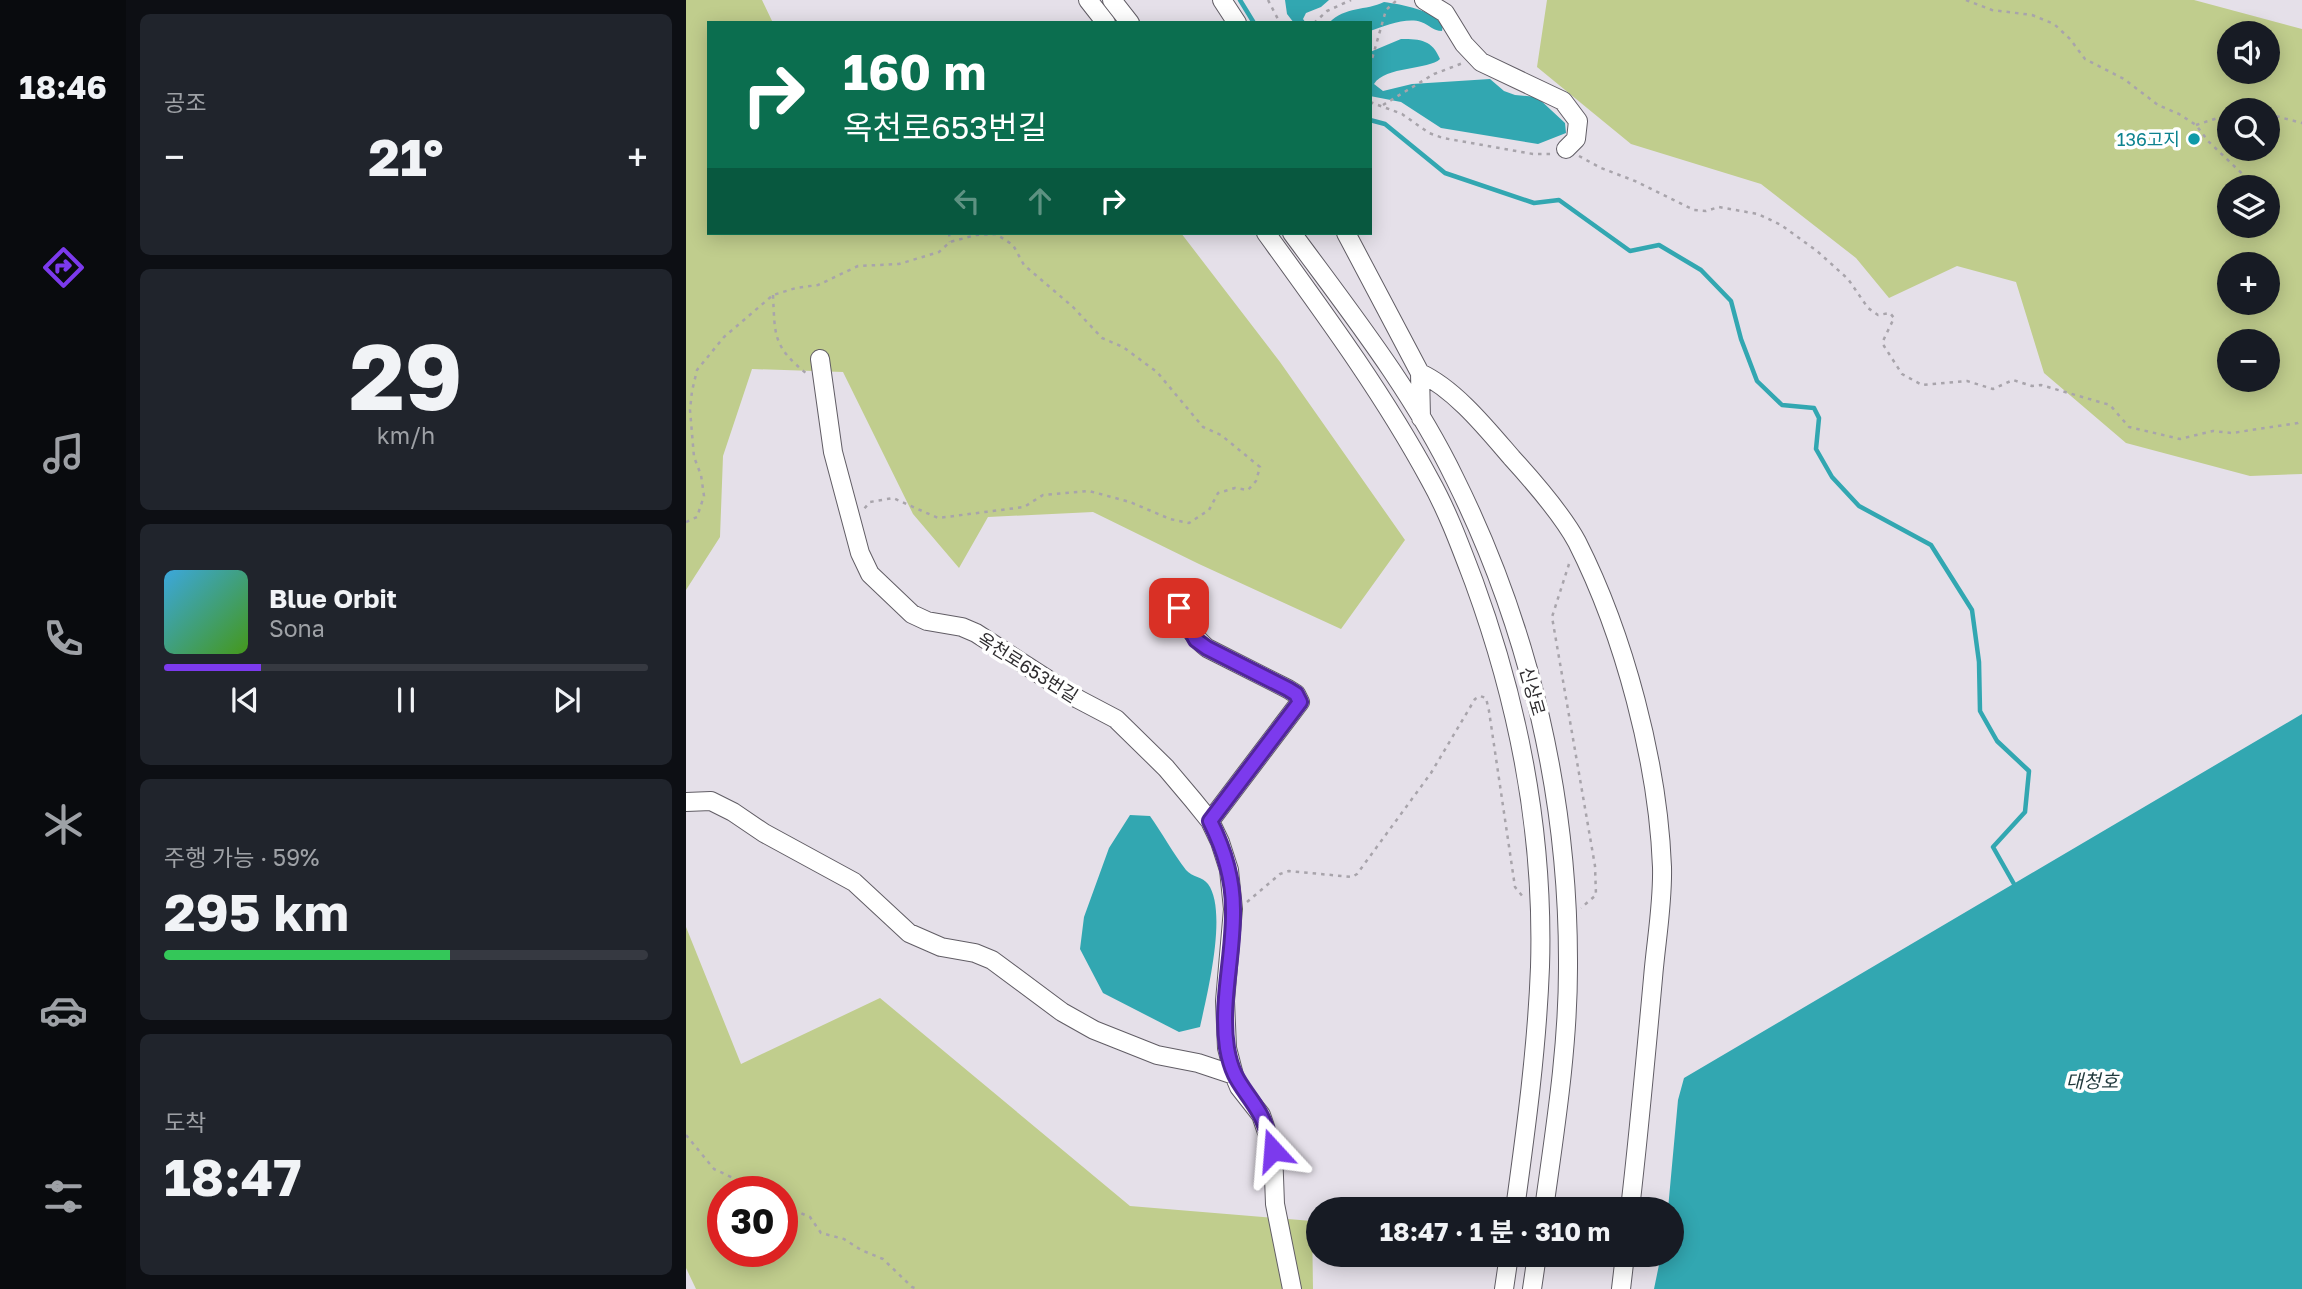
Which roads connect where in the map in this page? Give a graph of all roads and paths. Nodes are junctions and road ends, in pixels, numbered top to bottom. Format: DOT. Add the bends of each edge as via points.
graph roads {
  1 [pos="1088,0"];
  2 [pos="1112,0"];
  3 [pos="1222,0"];
  4 [pos="1268,0"];
  5 [pos="1352,0"];
  6 [pos="1397,0"];
  7 [pos="1424,0"];
  8 [pos="1966,0"];
  9 [pos="1104,21"];
  10 [pos="1128,21"];
  11 [pos="1236,21"];
  12 [pos="1279,21"];
  13 [pos="1316,21"];
  14 [pos="1476,56"];
  15 [pos="1372,59"];
  16 [pos="1372,102"];
  17 [pos="1383,105"];
  18 [pos="2280,117"];
  19 [pos="2217,118"];
  20 [pos="2302,123"];
  21 [pos="2196,125"];
  22 [pos="1566,149"];
  23 [pos="2243,175"];
  24 [pos="949,235"];
  25 [pos="976,235"];
  26 [pos="998,235"];
  27 [pos="1267,235"];
  28 [pos="1293,235"];
  29 [pos="1347,235"];
  30 [pos="950,242"];
  31 [pos="773,295"];
  32 [pos="820,359"];
  33 [pos="1420,373"];
  34 [pos="808,374"];
  35 [pos="1420,418"];
  36 [pos="2302,421"];
  37 [pos="686,523"];
  38 [pos="853,524"];
  39 [pos="1571,557"];
  40 [pos="1167,591"];
  41 [pos="686,802"];
  42 [pos="1210,821"];
  43 [pos="1529,901"];
  44 [pos="1247,902"];
  45 [pos="1573,909"];
  46 [pos="1234,1075"];
  47 [pos="686,1135"];
  48 [pos="729,1176"];
  49 [pos="1518,1197"];
  50 [pos="1546,1197"];
  51 [pos="1631,1197"];
  52 [pos="798,1212"];
  53 [pos="1507,1267"];
  54 [pos="1536,1267"];
  55 [pos="1624,1267"];
  56 [pos="918,1289"];
  57 [pos="1292,1289"];
  58 [pos="1504,1289"];
  59 [pos="1532,1289"];
  60 [pos="1621,1289"];
  1 -- 9 [label="street"];
  2 -- 10 [label="street"];
  3 -- 11 [label="street"];
  4 -- 12 [label="path"];
  5 -- 13 [label="path"];
  6 -- 15 [label="path" via="1386,10"];
  7 -- 14 [label="street" via="1445,13"];
  8 -- 21 [label="path" via="2054,24 2085,59"];
  14 -- 17 [label="path" via="1434,74"];
  14 -- 22 [label="street" via="1563,101 1578,121 1576,139"];
  16 -- 17 [label="path"];
  17 -- 22 [label="path" via="1443,138 1533,154"];
  18 -- 20 [label="path"];
  19 -- 21 [label="path"];
  21 -- 23 [label="path"];
  22 -- 36 [label="path" via="1694,210 1719,207 1758,214 1781,225 1848,279 1868,308 1878,315 1890,313 1894,318 1884,346 1902,374 1922,385 1967,381 1993,388 2013,380 2041,385 2109,405 2129,427 2180,439"];
  24 -- 30 [label="path"];
  25 -- 30 [label="path"];
  26 -- 38 [label="path" via="1013,245 1024,265 1102,338 1157,372 1203,427 1255,461 1260,467 1256,481 1248,490 1217,493 1209,510 1189,523 1089,491 1043,495 1024,506 938,518 893,498 870,502"];
  27 -- 49 [label="street, 신상로" via="1349,347 1432,482 1486,616 1513,705 1529,788 1539,885 1540,966 1533,1075"];
  28 -- 35 [label="street, 신상로" via="1370,339"];
  29 -- 33 [label="street"];
  30 -- 31 [label="path" via="939,252 899,264 858,266 818,285"];
  31 -- 34 [label="path" via="776,339 787,357"];
  31 -- 37 [label="path" via="724,337 697,370 690,410 694,457 704,496 697,517"];
  32 -- 38 [label="street, 옥천로653번길" via="833,452"];
  33 -- 35 [label="street"];
  33 -- 51 [label="street" via="1438,381 1490,433 1576,540 1611,623 1643,727 1662,869"];
  35 -- 50 [label="street, 신상로" via="1483,539 1538,703 1555,785 1568,969 1561,1080"];
  38 -- 42 [label="street, 옥천로653번길" via="870,574 912,614 976,634 1116,719 1166,768"];
  39 -- 45 [label="path" via="1552,617 1596,889 1587,905"];
  40 -- 42 [label="street" via="1196,640 1288,689 1300,702"];
  41 -- 46 [label="street" via="711,801 733,812 854,882 909,933 992,960 1094,1030 1157,1055"];
  42 -- 46 [label="street, 옥천로653번길" via="1229,870 1233,909 1225,1002 1227,1048"];
  43 -- 44 [label="path" via="1515,887 1489,711 1486,698 1480,696 1357,874 1289,871"];
  46 -- 57 [label="street, 옥천로653번길" via="1261,1115 1273,1150 1275,1204"];
  47 -- 48 [label="path" via="714,1169"];
  52 -- 56 [label="path" via="810,1217 821,1233 883,1259"];
  53 -- 58 [label="street"];
  54 -- 59 [label="street"];
  55 -- 60 [label="street"];
}
